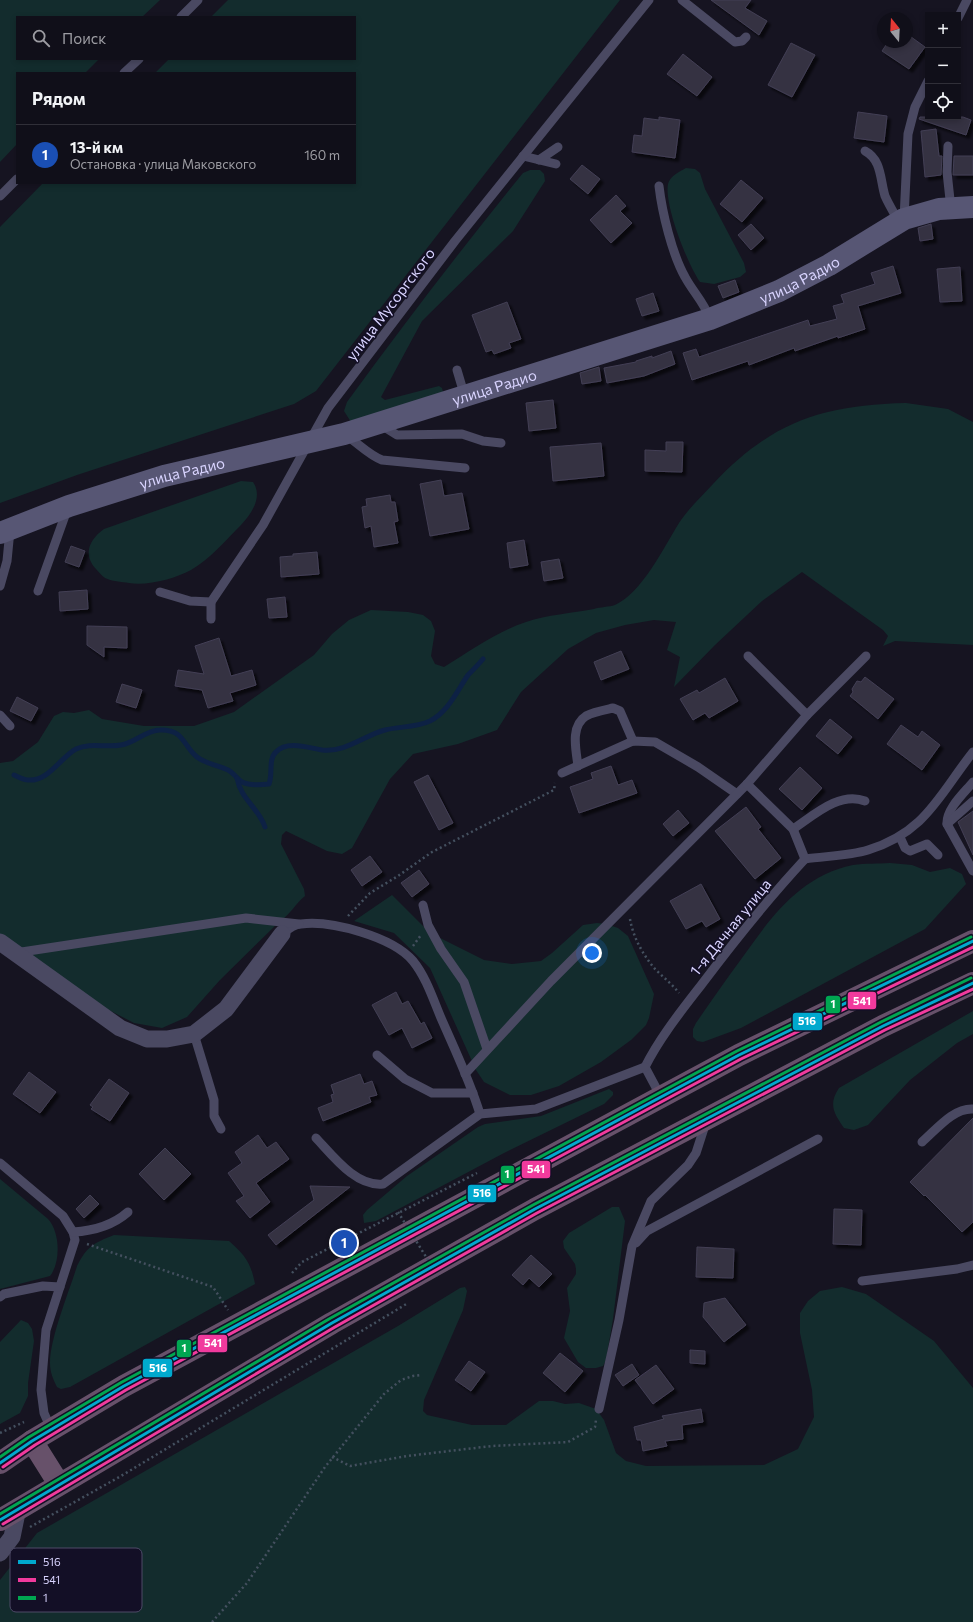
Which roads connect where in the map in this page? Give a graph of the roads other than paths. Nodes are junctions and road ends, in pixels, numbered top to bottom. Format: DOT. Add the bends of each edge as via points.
graph roads {
  1 [pos="198,0"];
  2 [pos="649,0"];
  3 [pos="682,0"];
  4 [pos="967,0"];
  5 [pos="961,12"];
  6 [pos="182,16"];
  7 [pos="746,37"];
  8 [pos="137,60"];
  9 [pos="125,72"];
  10 [pos="926,84"];
  11 [pos="948,146"];
  12 [pos="558,147"];
  13 [pos="865,151"];
  14 [pos="523,156"];
  15 [pos="539,160"];
  16 [pos="556,164"];
  17 [pos="16,180"];
  18 [pos="659,186"];
  19 [pos="0,196"];
  20 [pos="973,207"];
  21 [pos="951,209"];
  22 [pos="902,220"];
  23 [pos="710,319"];
  24 [pos="457,370"];
  25 [pos="465,397"];
  26 [pos="378,423"];
  27 [pos="344,434"];
  28 [pos="308,443"];
  29 [pos="501,443"];
  30 [pos="465,468"];
  31 [pos="68,506"];
  32 [pos="5,531"];
  33 [pos="0,586"];
  34 [pos="38,591"];
  35 [pos="160,592"];
  36 [pos="210,602"];
  37 [pos="211,619"];
  38 [pos="748,656"];
  39 [pos="866,656"];
  40 [pos="0,715"];
  41 [pos="807,715"];
  42 [pos="10,726"];
  43 [pos="633,741"];
  44 [pos="973,752"];
  45 [pos="578,766"];
  46 [pos="562,773"];
  47 [pos="973,782"];
  48 [pos="747,784"];
  49 [pos="737,794"];
  50 [pos="865,801"];
  51 [pos="973,801"];
  52 [pos="947,824"];
  53 [pos="793,829"];
  54 [pos="900,837"];
  55 [pos="938,855"];
  56 [pos="805,858"];
  57 [pos="973,871"];
  58 [pos="423,905"];
  59 [pos="299,924"];
  60 [pos="282,934"];
  61 [pos="973,941"];
  62 [pos="0,942"];
  63 [pos="15,953"];
  64 [pos="973,983"];
  65 [pos="194,1034"];
  66 [pos="487,1050"];
  67 [pos="378,1055"];
  68 [pos="645,1067"];
  69 [pos="465,1074"];
  70 [pos="473,1093"];
  71 [pos="661,1097"];
  72 [pos="973,1109"];
  73 [pos="480,1114"];
  74 [pos="707,1118"];
  75 [pos="221,1129"];
  76 [pos="316,1138"];
  77 [pos="818,1139"];
  78 [pos="922,1142"];
  79 [pos="0,1163"];
  80 [pos="128,1212"];
  81 [pos="74,1236"];
  82 [pos="632,1246"];
  83 [pos="973,1265"];
  84 [pos="862,1281"];
  85 [pos="60,1287"];
  86 [pos="0,1297"];
  87 [pos="599,1409"];
  88 [pos="52,1430"];
  89 [pos="32,1441"];
  90 [pos="0,1463"];
  91 [pos="58,1484"];
  92 [pos="6,1529"];
  93 [pos="0,1553"];
  1 -- 6 [label="lane"];
  2 -- 14 [label="lane, улица Мусоргского"];
  3 -- 7 [label="lane" via="735,42"];
  4 -- 5 [label="lane"];
  8 -- 9 [label="lane"];
  10 -- 22 [label="lane" via="915,108 908,134"];
  11 -- 21 [label="lane" via="947,172"];
  12 -- 15 [label="lane"];
  13 -- 22 [label="lane" via="875,159 885,195"];
  14 -- 15 [label="lane"];
  14 -- 28 [label="lane, улица Мусоргского" via="328,408"];
  15 -- 16 [label="lane"];
  17 -- 19 [label="lane"];
  18 -- 23 [label="lane" via="661,203 677,261"];
  20 -- 21 [label="main road, улица Радио"];
  21 -- 22 [label="main road, улица Радио" via="920,213"];
  22 -- 23 [label="main road, улица Радио" via="829,265 779,291"];
  23 -- 25 [label="main road, улица Радио"];
  24 -- 25 [label="lane"];
  25 -- 26 [label="main road, улица Радио"];
  26 -- 27 [label="main road, улица Радио"];
  26 -- 29 [label="lane" via="397,435 462,434 483,441"];
  27 -- 28 [label="main road, улица Радио"];
  27 -- 30 [label="lane" via="374,457 382,460"];
  28 -- 31 [label="main road, улица Радио" via="164,476"];
  28 -- 36 [label="lane, улица Мусоргского" via="263,525"];
  31 -- 32 [label="main road, улица Радио"];
  31 -- 34 [label="lane"];
  32 -- 33 [label="lane" via="7,561"];
  35 -- 36 [label="lane" via="190,601"];
  36 -- 37 [label="lane"];
  38 -- 41 [label="lane"];
  39 -- 41 [label="lane"];
  40 -- 42 [label="lane"];
  41 -- 48 [label="lane"];
  43 -- 45 [label="lane"];
  43 -- 45 [label="lane" via="620,711 613,708 586,716 578,723 575,739"];
  43 -- 49 [label="lane" via="655,742"];
  44 -- 54 [label="lane" via="928,812"];
  45 -- 46 [label="lane"];
  47 -- 52 [label="lane" via="950,812"];
  48 -- 49 [label="lane"];
  48 -- 53 [label="lane"];
  49 -- 66 [label="lane" via="551,981"];
  50 -- 53 [label="lane" via="841,800"];
  51 -- 52 [label="lane"];
  52 -- 57 [label="lane"];
  53 -- 56 [label="lane"];
  54 -- 55 [label="lane" via="905,848 910,851 927,844"];
  54 -- 56 [label="lane" via="868,850"];
  56 -- 68 [label="lane, 1-я Дачная улица" via="749,922 686,1004"];
  58 -- 66 [label="lane" via="428,925 450,964 464,982"];
  59 -- 60 [label="lane"];
  59 -- 63 [label="lane" via="246,918"];
  59 -- 69 [label="lane" via="353,929 407,954 420,972"];
  60 -- 65 [label="street" via="226,1008"];
  61 -- 71 [label="highway" via="739,1055"];
  62 -- 63 [label="street"];
  63 -- 65 [label="street" via="120,1028 148,1039 167,1040"];
  64 -- 74 [label="highway" via="883,1026"];
  65 -- 75 [label="lane" via="214,1100 214,1116"];
  66 -- 69 [label="lane"];
  67 -- 70 [label="lane" via="405,1079 432,1093"];
  68 -- 71 [label="lane"];
  68 -- 73 [label="lane" via="536,1109"];
  69 -- 70 [label="lane"];
  70 -- 73 [label="lane"];
  71 -- 88 [label="highway" via="124,1386"];
  72 -- 78 [label="lane" via="957,1112"];
  73 -- 76 [label="lane" via="383,1184 361,1180"];
  74 -- 82 [label="lane" via="696,1154 651,1201"];
  74 -- 91 [label="highway" via="535,1209 353,1311"];
  77 -- 82 [label="lane" via="647,1231"];
  79 -- 81 [label="lane" via="64,1216"];
  80 -- 81 [label="lane" via="107,1225"];
  81 -- 85 [label="lane"];
  82 -- 87 [label="lane"];
  83 -- 84 [label="lane" via="957,1270"];
  85 -- 86 [label="lane" via="43,1286"];
  85 -- 88 [label="lane" via="46,1330 41,1390 44,1413"];
  88 -- 89 [label="highway"];
  89 -- 90 [label="highway"];
  89 -- 91 [label="highway"];
  91 -- 92 [label="highway" via="18,1508"];
  92 -- 93 [label="street"];
}
